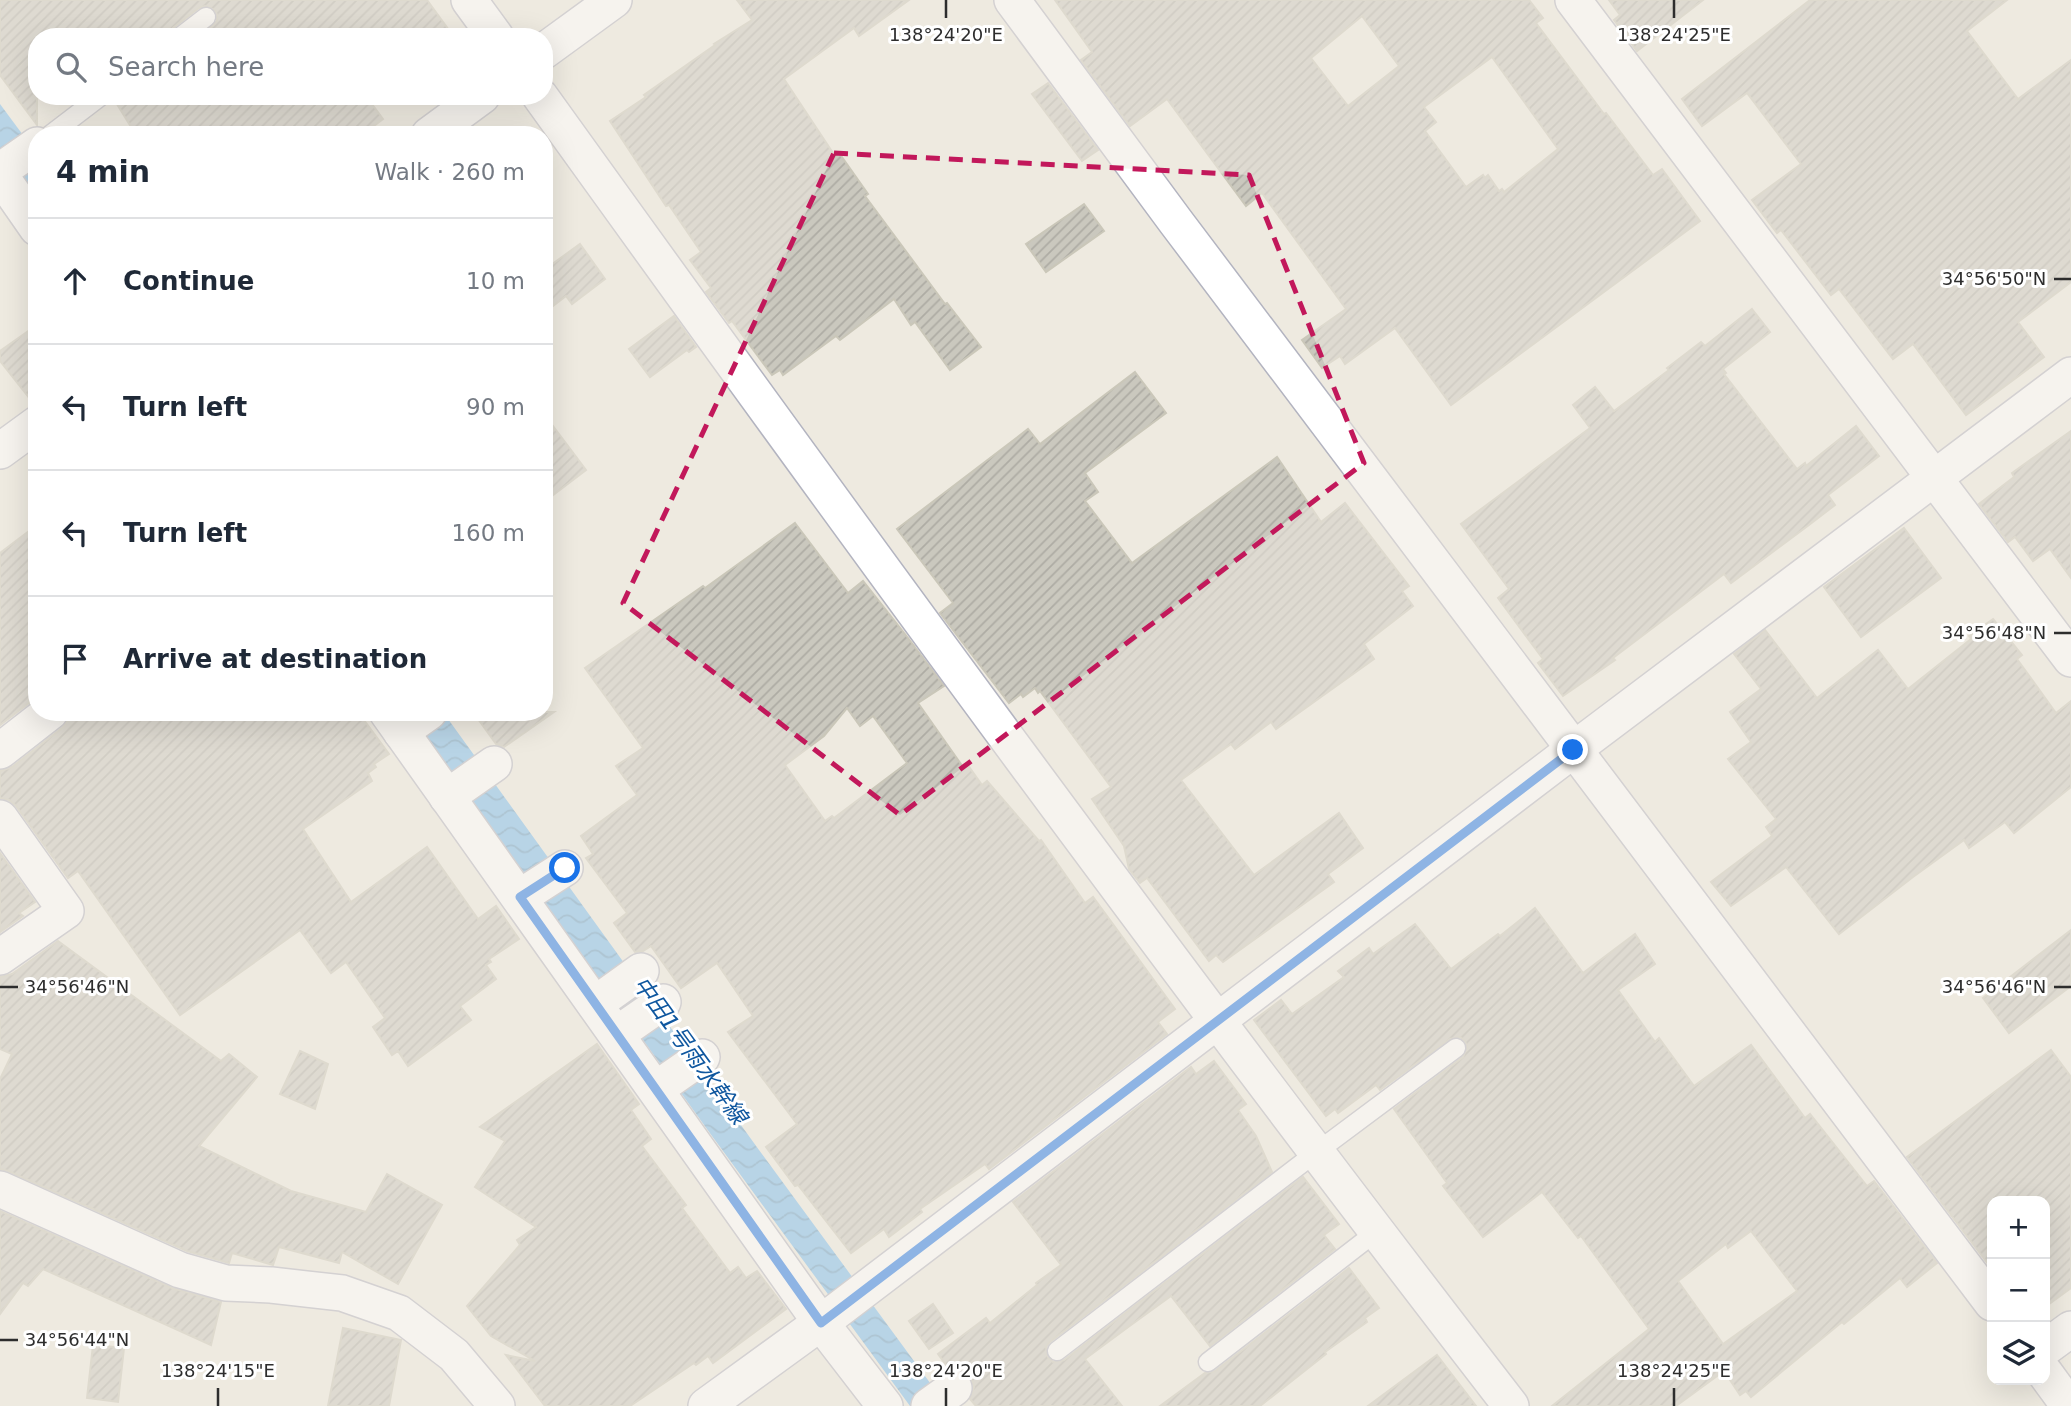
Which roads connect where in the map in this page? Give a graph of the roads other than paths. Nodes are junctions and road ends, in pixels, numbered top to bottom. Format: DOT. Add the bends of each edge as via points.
graph roads {
  1 [pos="469,0"];
  2 [pos="614,0"];
  3 [pos="1012,0"];
  4 [pos="1573,0"];
  5 [pos="206,17"];
  6 [pos="192,28"];
  7 [pos="489,28"];
  8 [pos="553,44"];
  9 [pos="89,105"];
  10 [pos="470,105"];
  11 [pos="546,105"];
  12 [pos="62,126"];
  13 [pos="441,126"];
  14 [pos="13,163"];
  15 [pos="28,204"];
  16 [pos="2071,375"];
  17 [pos="28,431"];
  18 [pos="0,451"];
  19 [pos="1934,477"];
  20 [pos="2071,659"];
  21 [pos="38,721"];
  22 [pos="394,722"];
  23 [pos="1573,750"];
  24 [pos="0,751"];
  25 [pos="494,764"];
  26 [pos="447,797"];
  27 [pos="0,818"];
  28 [pos="565,868"];
  29 [pos="520,897"];
  30 [pos="0,957"];
  31 [pos="641,971"];
  32 [pos="663,1002"];
  33 [pos="595,1004"];
  34 [pos="1218,1020"];
  35 [pos="617,1034"];
  36 [pos="1457,1048"];
  37 [pos="702,1057"];
  38 [pos="656,1089"];
  39 [pos="1318,1152"];
  40 [pos="0,1189"];
  41 [pos="1376,1232"];
  42 [pos="1987,1296"];
  43 [pos="827,1318"];
  44 [pos="2071,1329"];
  45 [pos="2050,1344"];
  46 [pos="1057,1351"];
  47 [pos="1208,1362"];
  48 [pos="2050,1380"];
  49 [pos="497,1406"];
  50 [pos="706,1406"];
  51 [pos="885,1406"];
  52 [pos="1511,1406"];
  53 [pos="2069,1406"];
  1 -- 7 [label="street"];
  2 -- 8 [label="street"];
  3 -- 23 [label="street"];
  4 -- 19 [label="street"];
  5 -- 6 [label="lane"];
  9 -- 12 [label="lane"];
  10 -- 13 [label="street"];
  11 -- 34 [label="street" via="825,492"];
  14 -- 15 [label="street"];
  16 -- 19 [label="street"];
  17 -- 18 [label="street"];
  19 -- 20 [label="street"];
  19 -- 23 [label="street"];
  21 -- 24 [label="street"];
  22 -- 26 [label="street"];
  23 -- 34 [label="street"];
  23 -- 42 [label="street"];
  25 -- 26 [label="street"];
  26 -- 29 [label="street"];
  27 -- 30 [label="street" via="66,912"];
  28 -- 29 [label="street"];
  29 -- 33 [label="street"];
  31 -- 33 [label="street"];
  32 -- 35 [label="street"];
  33 -- 35 [label="street"];
  34 -- 39 [label="street"];
  34 -- 43 [label="street"];
  35 -- 38 [label="street"];
  36 -- 39 [label="lane"];
  37 -- 38 [label="street"];
  38 -- 43 [label="street"];
  39 -- 41 [label="street"];
  39 -- 46 [label="lane"];
  40 -- 49 [label="street" via="180,1270 226,1283 342,1293 399,1313 454,1355"];
  41 -- 47 [label="lane"];
  41 -- 52 [label="street"];
  43 -- 50 [label="street"];
  43 -- 51 [label="street"];
  44 -- 45 [label="street"];
  48 -- 53 [label="street"];
}
